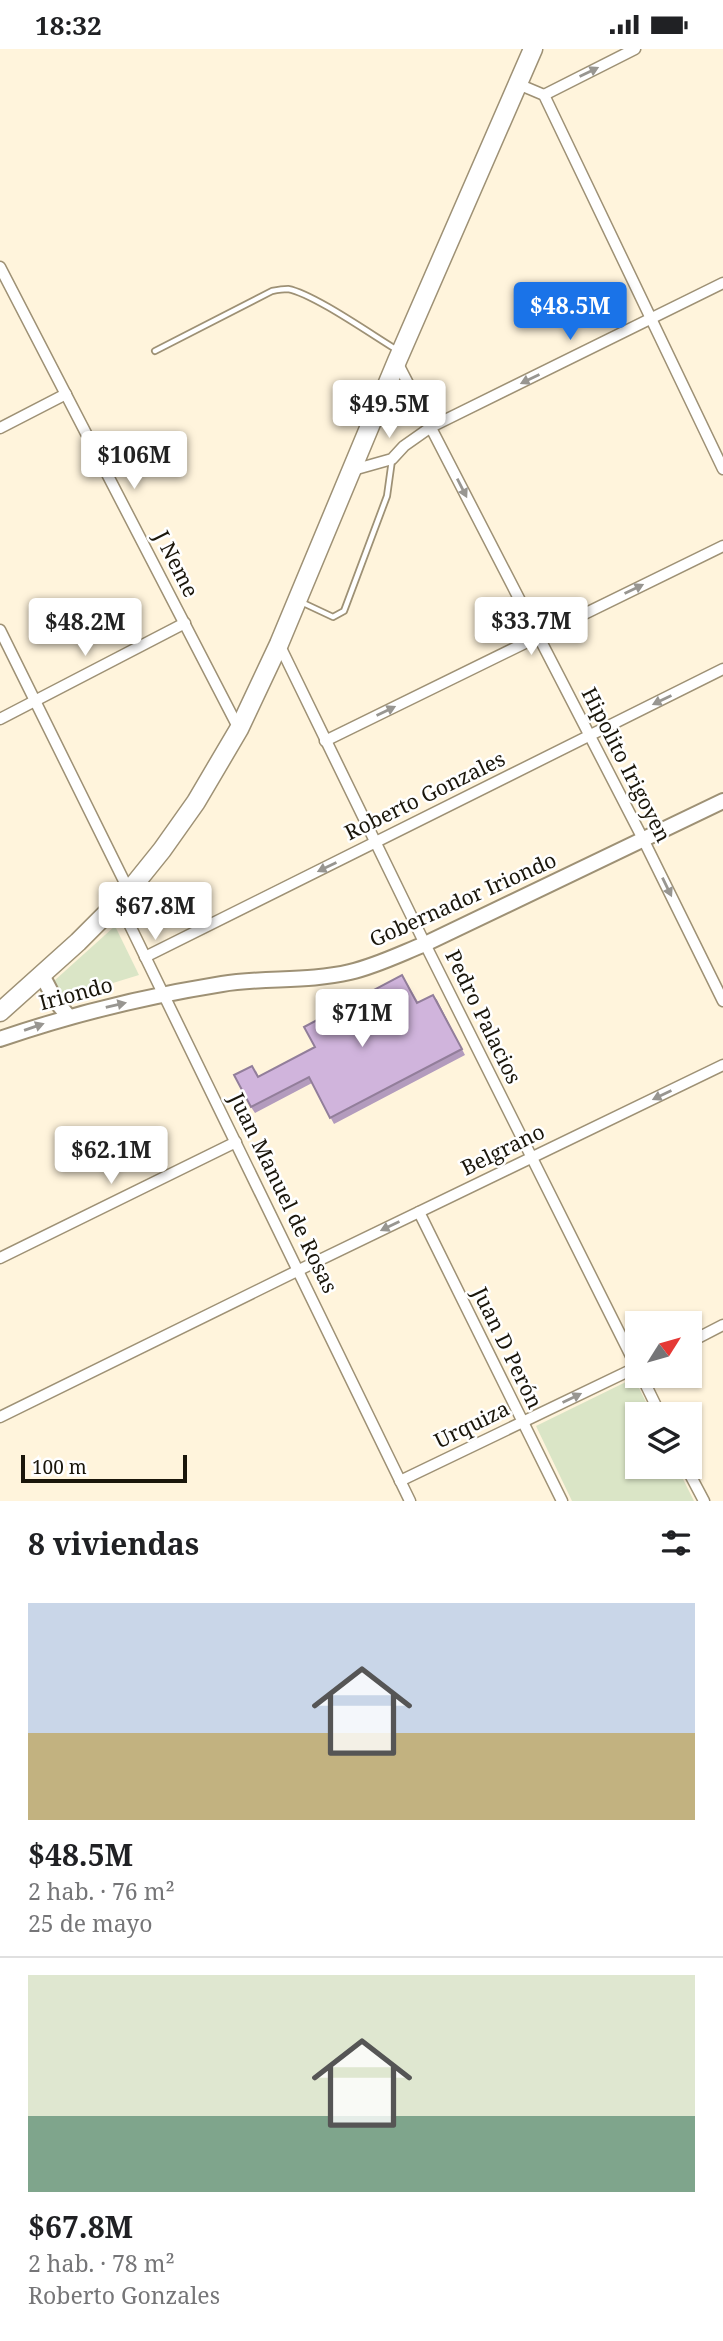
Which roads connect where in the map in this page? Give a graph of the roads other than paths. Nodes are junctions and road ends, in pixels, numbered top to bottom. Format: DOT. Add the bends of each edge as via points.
graph roads {
  1 [pos="635,49"];
  2 [pos="530,51"];
  3 [pos="518,84"];
  4 [pos="544,95"];
  5 [pos="0,267"];
  6 [pos="723,283"];
  7 [pos="651,319"];
  8 [pos="155,351"];
  9 [pos="399,357"];
  10 [pos="66,394"];
  11 [pos="0,428"];
  12 [pos="431,428"];
  13 [pos="392,459"];
  14 [pos="723,469"];
  15 [pos="353,470"];
  16 [pos="723,546"];
  17 [pos="298,600"];
  18 [pos="185,624"];
  19 [pos="0,630"];
  20 [pos="538,636"];
  21 [pos="279,644"];
  22 [pos="723,669"];
  23 [pos="35,701"];
  24 [pos="0,719"];
  25 [pos="239,729"];
  26 [pos="589,736"];
  27 [pos="325,741"];
  28 [pos="723,801"];
  29 [pos="643,839"];
  30 [pos="375,843"];
  31 [pos="124,897"];
  32 [pos="425,944"];
  33 [pos="145,957"];
  34 [pos="42,975"];
  35 [pos="164,994"];
  36 [pos="723,1000"];
  37 [pos="2,1005"];
  38 [pos="68,1016"];
  39 [pos="0,1039"];
  40 [pos="723,1065"];
  41 [pos="236,1142"];
  42 [pos="531,1158"];
  43 [pos="419,1212"];
  44 [pos="0,1258"];
  45 [pos="299,1270"];
  46 [pos="723,1325"];
  47 [pos="702,1336"];
  48 [pos="625,1343"];
  49 [pos="625,1373"];
  50 [pos="0,1417"];
  51 [pos="523,1422"];
  52 [pos="692,1479"];
  53 [pos="400,1481"];
  54 [pos="410,1501"];
  55 [pos="562,1501"];
  56 [pos="704,1501"];
  4 -- 1 [label="street, one-way"];
  2 -- 3 [label="highway"];
  3 -- 4 [label="street"];
  3 -- 9 [label="highway"];
  4 -- 7 [label="street"];
  5 -- 10 [label="street, J Neme"];
  6 -- 7 [label="street"];
  7 -- 12 [label="street, one-way"];
  7 -- 14 [label="street"];
  8 -- 9 [label="lane" via="272,291 286,289 331,310"];
  9 -- 12 [label="street, Hipolito Irigoyen"];
  9 -- 15 [label="highway"];
  10 -- 11 [label="street"];
  10 -- 18 [label="street, J Neme"];
  12 -- 13 [label="street"];
  12 -- 20 [label="street, Hipolito Irigoyen, one-way"];
  13 -- 15 [label="street"];
  13 -- 17 [label="lane" via="387,496 344,611 333,617"];
  15 -- 17 [label="highway"];
  20 -- 16 [label="street, one-way"];
  17 -- 21 [label="highway"];
  18 -- 23 [label="street"];
  18 -- 25 [label="street, J Neme"];
  19 -- 23 [label="street, Juan Manuel de Rosas"];
  20 -- 26 [label="street, Hipolito Irigoyen"];
  27 -- 20 [label="street, one-way"];
  21 -- 25 [label="highway"];
  21 -- 27 [label="street, Pedro Palacios"];
  22 -- 26 [label="street, Roberto Gonzales, one-way"];
  23 -- 24 [label="street"];
  23 -- 31 [label="street, Juan Manuel de Rosas"];
  25 -- 31 [label="highway" via="196,802"];
  26 -- 29 [label="street, Hipolito Irigoyen"];
  26 -- 30 [label="street, Roberto Gonzales"];
  27 -- 30 [label="street, Pedro Palacios"];
  28 -- 29 [label="main road, Gobernador Iriondo"];
  29 -- 32 [label="main road, Gobernador Iriondo"];
  29 -- 36 [label="street, Hipolito Irigoyen, one-way"];
  30 -- 32 [label="street, Pedro Palacios"];
  30 -- 33 [label="street, Roberto Gonzales, one-way"];
  31 -- 33 [label="street, Juan Manuel de Rosas"];
  31 -- 34 [label="highway"];
  32 -- 35 [label="main road, Gobernador Iriondo" via="350,972 226,983"];
  32 -- 42 [label="street, Pedro Palacios"];
  33 -- 35 [label="street, Juan Manuel de Rosas"];
  34 -- 37 [label="highway"];
  34 -- 38 [label="main road"];
  38 -- 35 [label="main road, Iriondo, one-way"];
  35 -- 41 [label="street, Juan Manuel de Rosas"];
  39 -- 38 [label="main road, Iriondo, one-way"];
  40 -- 42 [label="street, Belgrano, one-way"];
  41 -- 44 [label="street"];
  41 -- 45 [label="street, Juan Manuel de Rosas"];
  42 -- 43 [label="street, Belgrano"];
  42 -- 48 [label="street, Pedro Palacios"];
  43 -- 45 [label="street, Belgrano, one-way"];
  43 -- 51 [label="street, Juan D Perón"];
  45 -- 50 [label="street, Belgrano"];
  45 -- 53 [label="street, Juan Manuel de Rosas"];
  46 -- 47 [label="street"];
  51 -- 49 [label="street, Urquiza, one-way"];
  51 -- 53 [label="street, Urquiza"];
  51 -- 55 [label="street, Juan D Perón"];
  52 -- 56 [label="street"];
  53 -- 54 [label="street, Juan Manuel de Rosas"];
}
